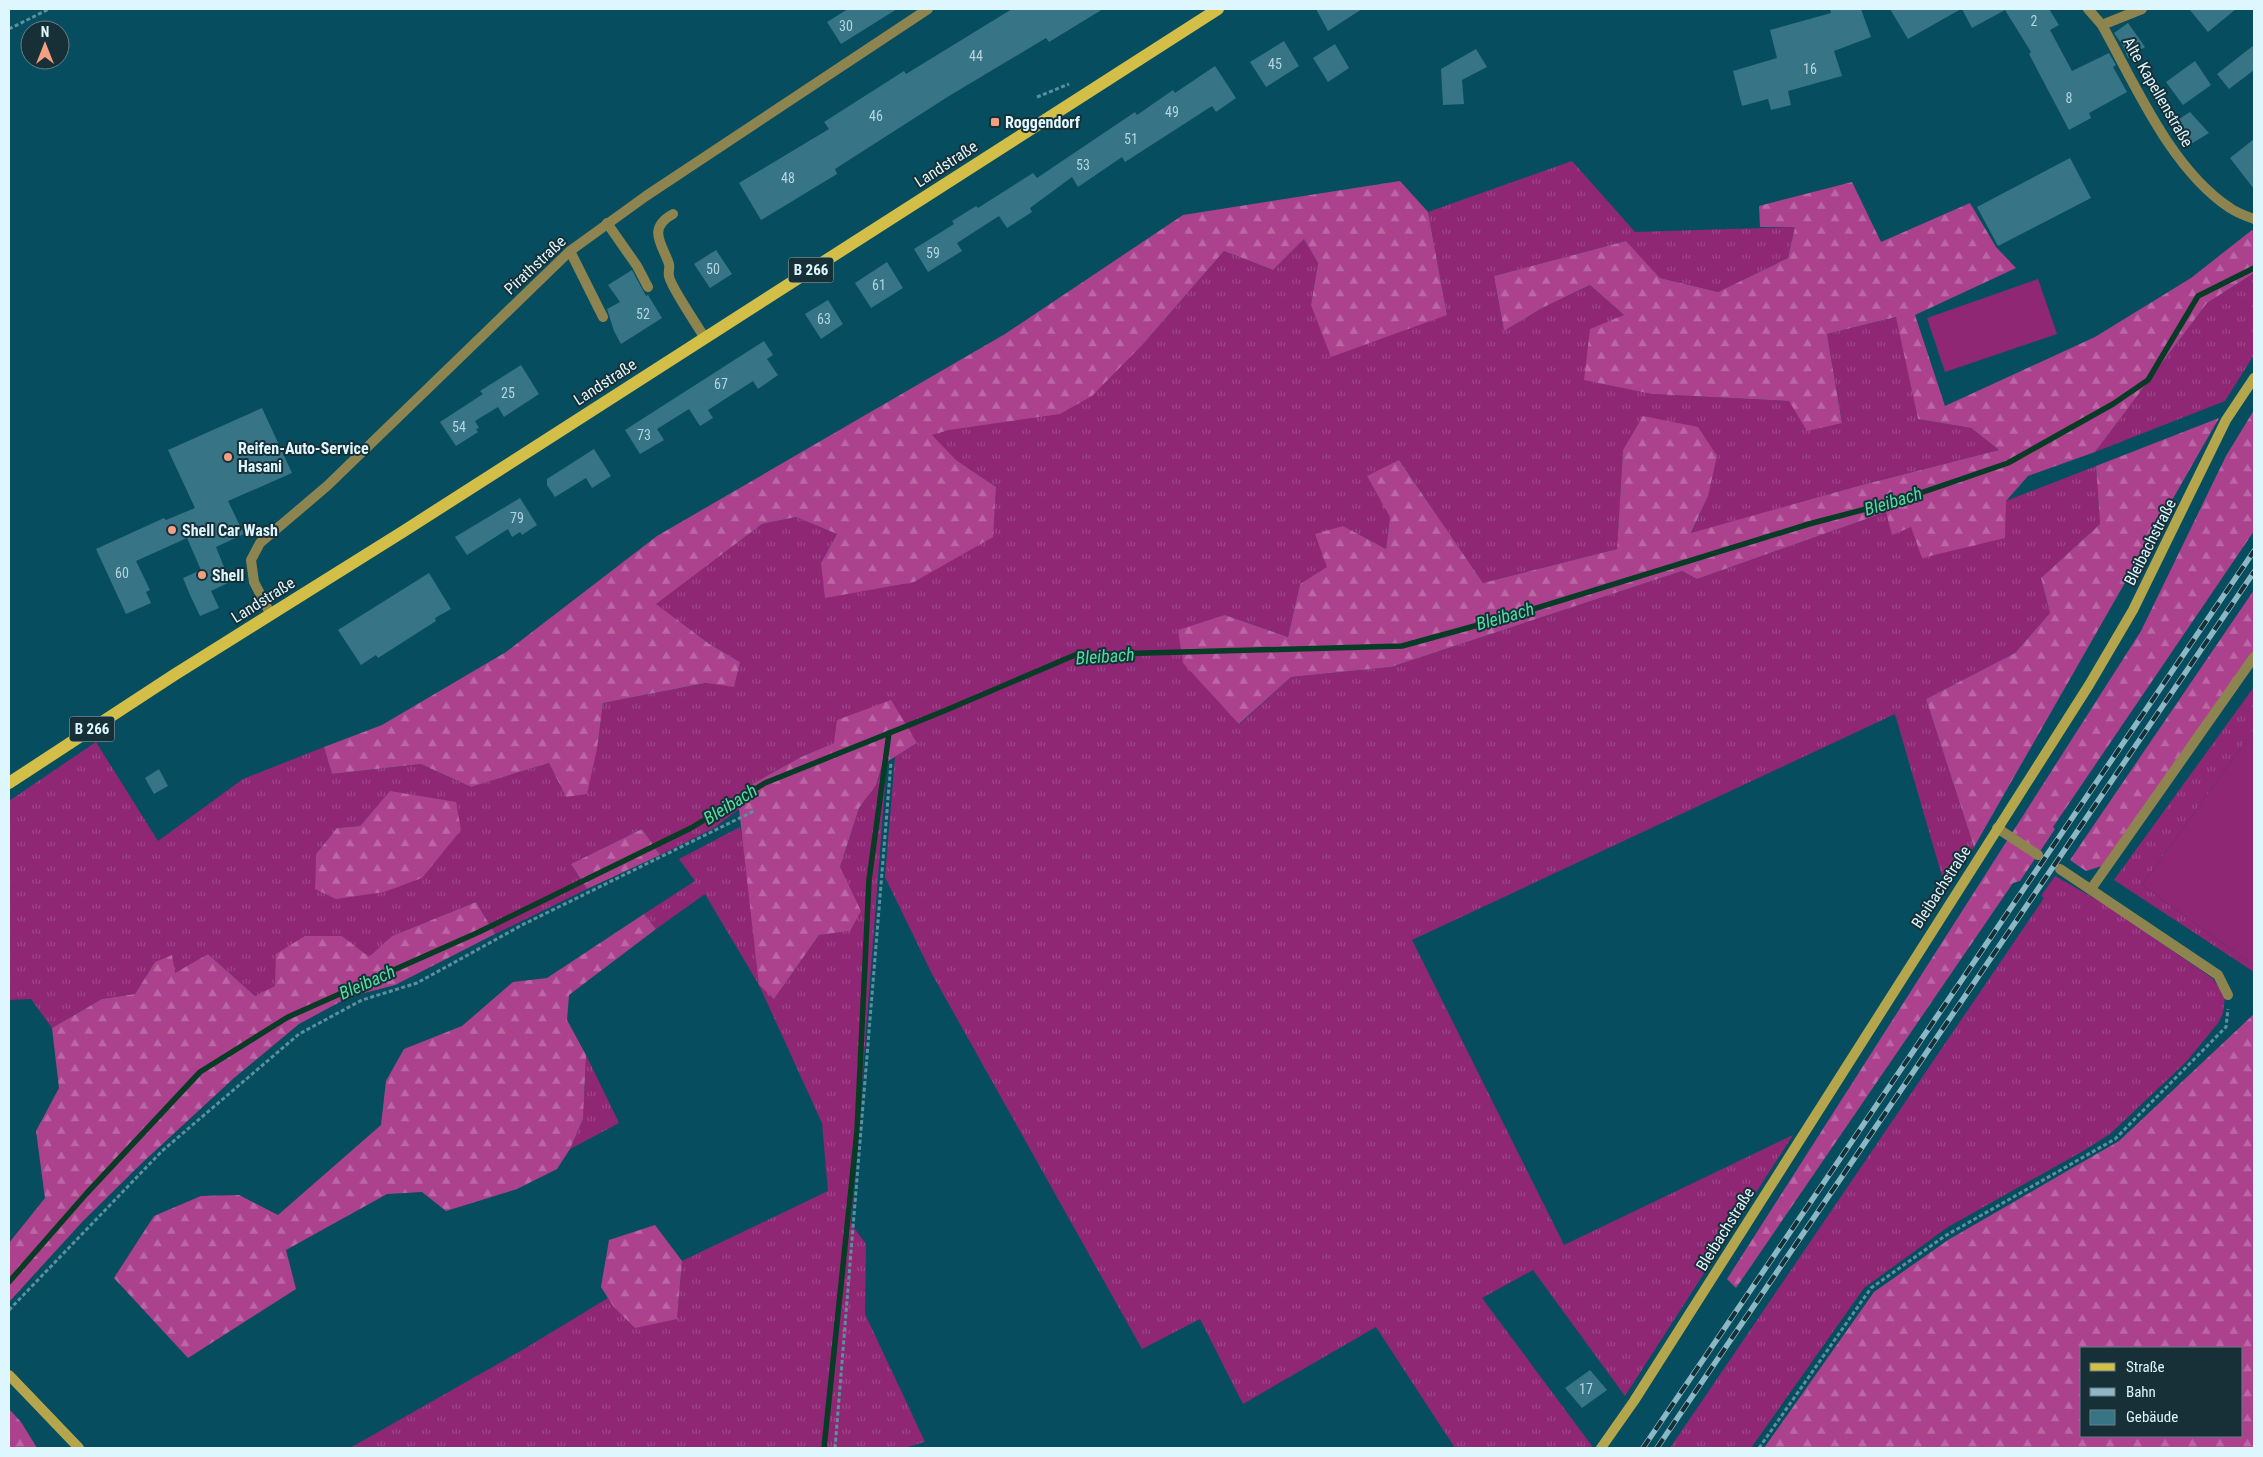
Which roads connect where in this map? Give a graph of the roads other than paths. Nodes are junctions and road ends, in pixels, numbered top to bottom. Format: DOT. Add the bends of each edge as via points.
graph roads {
  1 [pos="928,9"];
  2 [pos="1218,9"];
  3 [pos="2088,9"];
  4 [pos="2142,9"];
  5 [pos="2102,25"];
  6 [pos="673,214"];
  7 [pos="2254,219"];
  8 [pos="607,223"];
  9 [pos="570,251"];
  10 [pos="648,287"];
  11 [pos="603,317"];
  12 [pos="704,337"];
  13 [pos="2254,378"];
  14 [pos="271,615"];
  15 [pos="2254,657"];
  16 [pos="9,783"];
  17 [pos="1997,828"];
  18 [pos="2038,855"];
  19 [pos="2060,869"];
  20 [pos="2091,889"];
  21 [pos="2228,995"];
  22 [pos="9,1375"];
  23 [pos="78,1448"];
  24 [pos="1601,1448"];
  1 -- 8 [label="street, Pirathstraße"];
  2 -- 12 [label="main road, Landstraße / B 266"];
  3 -- 5 [label="street, Alte Kapellenstraße"];
  4 -- 5 [label="street"];
  5 -- 7 [label="street, Alte Kapellenstraße" via="2171,148 2197,180 2230,209"];
  6 -- 12 [label="street" via="662,223 659,245 669,263 669,277"];
  8 -- 9 [label="street, Pirathstraße"];
  8 -- 10 [label="street"];
  9 -- 11 [label="street"];
  9 -- 14 [label="street, Pirathstraße" via="327,486 260,543 251,560 254,582"];
  12 -- 14 [label="main road, Landstraße / B 266"];
  13 -- 17 [label="main road, Bleibachstraße" via="2226,420 2133,610"];
  14 -- 16 [label="main road, Landstraße / B 266"];
  15 -- 20 [label="street"];
  17 -- 18 [label="street"];
  17 -- 24 [label="main road, Bleibachstraße" via="1634,1401"];
  19 -- 20 [label="street"];
  20 -- 21 [label="street" via="2218,975"];
  22 -- 23 [label="main road"];
}
